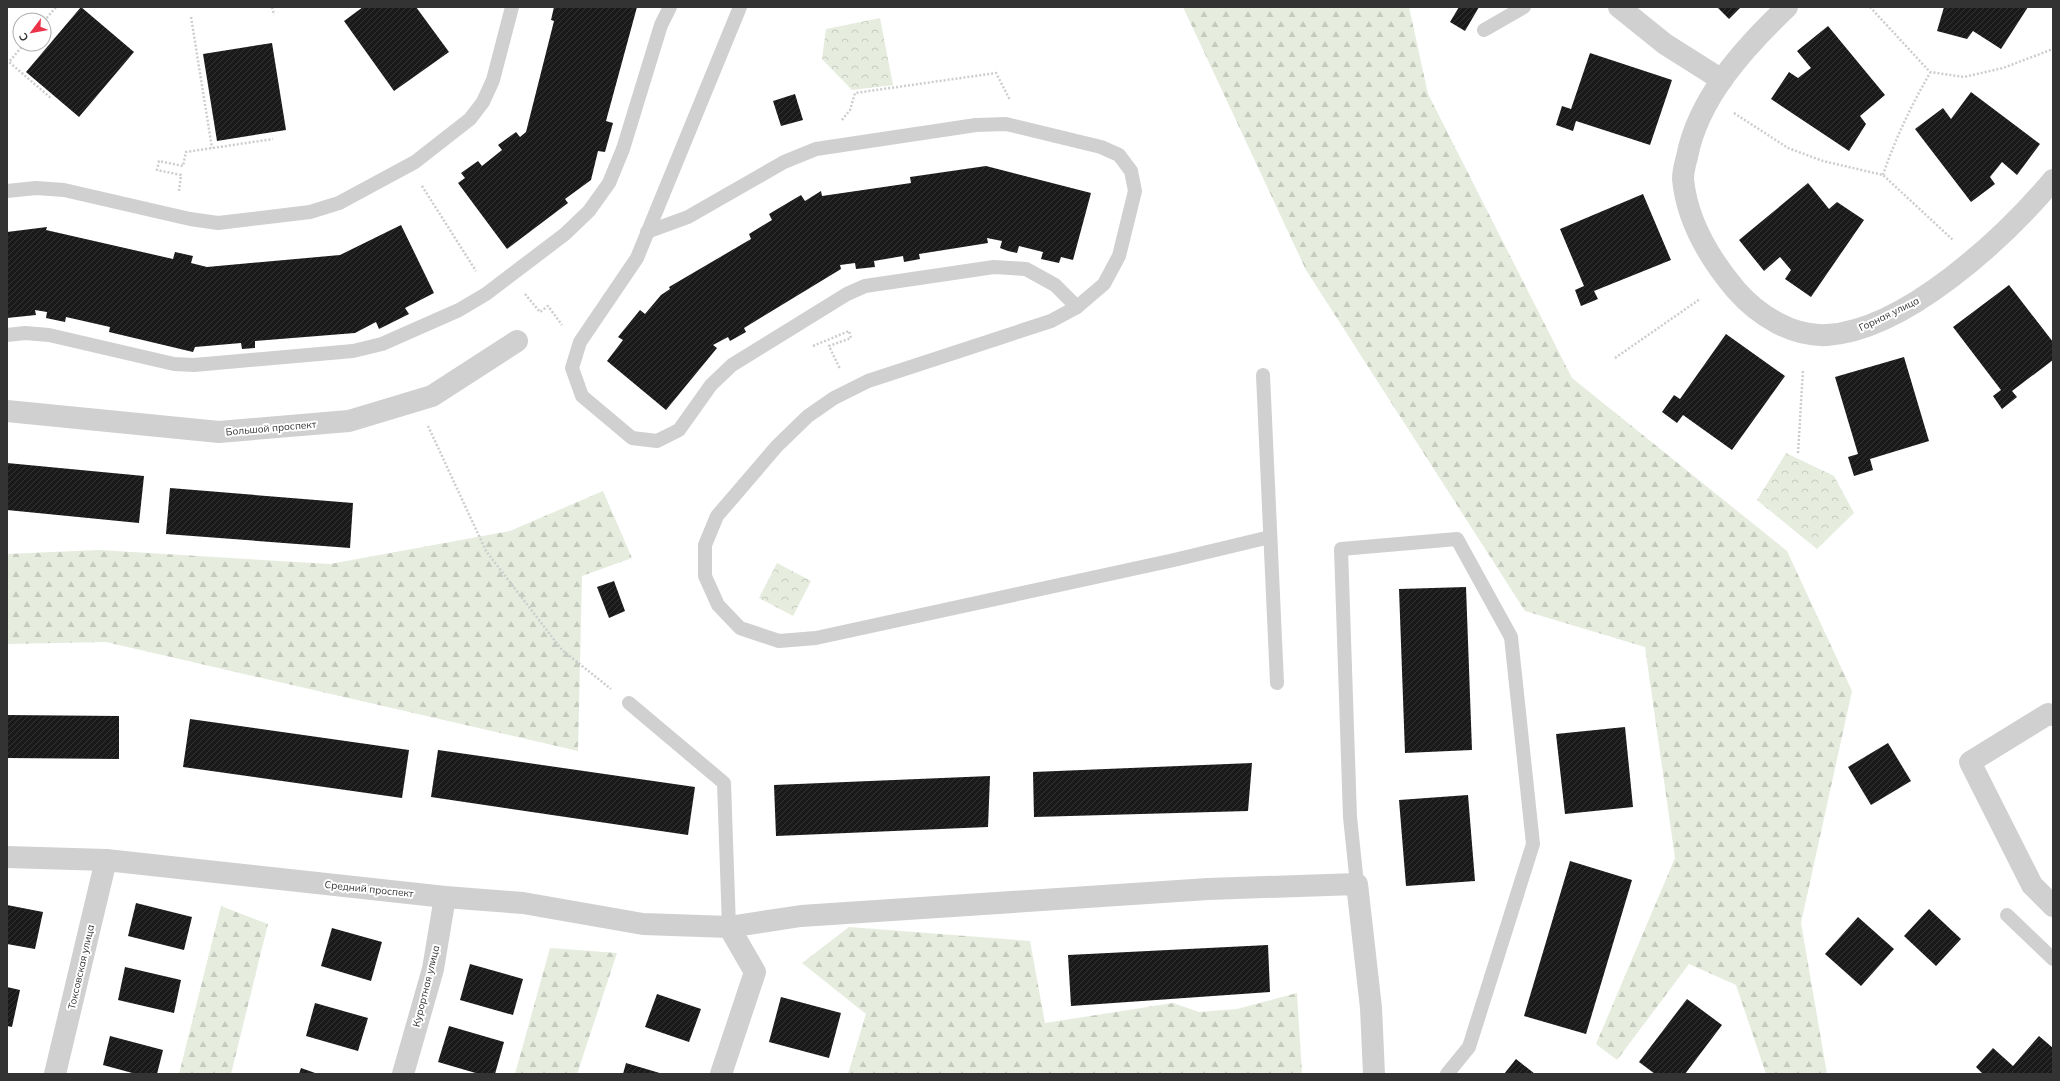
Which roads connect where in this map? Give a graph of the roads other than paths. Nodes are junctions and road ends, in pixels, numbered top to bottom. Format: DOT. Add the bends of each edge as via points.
graph roads {
  1 [pos="512,7"];
  2 [pos="670,7"];
  3 [pos="740,7"];
  4 [pos="1524,7"];
  5 [pos="1619,7"];
  6 [pos="1787,7"];
  7 [pos="1484,30"];
  8 [pos="1717,88"];
  9 [pos="2053,180"];
  10 [pos="7,191"];
  11 [pos="647,232"];
  12 [pos="1078,307"];
  13 [pos="7,335"];
  14 [pos="517,341"];
  15 [pos="1262,375"];
  16 [pos="7,411"];
  17 [pos="1270,537"];
  18 [pos="1277,683"];
  19 [pos="629,703"];
  20 [pos="2053,715"];
  21 [pos="7,857"];
  22 [pos="106,860"];
  23 [pos="1357,884"];
  24 [pos="445,897"];
  25 [pos="2053,906"];
  26 [pos="2007,915"];
  27 [pos="729,927"];
  28 [pos="2053,959"];
  29 [pos="55,1074"];
  30 [pos="403,1074"];
  31 [pos="721,1074"];
  32 [pos="1374,1074"];
  33 [pos="1447,1074"];
  1 -- 10 [label="lane" via="493,80 483,102 470,119 415,162 339,203 310,212 218,223 64,190 36,188"];
  2 -- 13 [label="lane" via="661,26 623,149 609,183 589,211 565,234 486,294 459,310 382,344 353,351 194,365 174,364 49,335"];
  3 -- 11 [label="lane"];
  4 -- 7 [label="lane"];
  5 -- 8 [label="street"];
  6 -- 8 [label="street, Горная улица" via="1740,57"];
  8 -- 9 [label="street, Горная улица" via="1690,143 1683,177 1689,213 1703,245 1742,297 1768,319 1796,332 1826,335 1860,329 1897,312 1933,291 1972,261 2027,211"];
  11 -- 12 [label="lane" via="688,217 784,162 816,149 976,125 1006,124 1101,147 1119,155 1131,171 1135,191 1119,256 1104,284"];
  11 -- 12 [label="lane" via="634,264 580,342 572,368 582,396 632,438 657,441 679,430 711,385 732,365 847,294 865,286 994,267 1026,269 1055,285"];
  12 -- 17 [label="lane" via="1051,321 868,381 834,398 808,416 777,446 717,516 705,545 705,576 718,605 740,628 779,641 816,638"];
  14 -- 16 [label="street, Большой проспект" via="432,396 348,421 219,432"];
  15 -- 17 [label="lane"];
  17 -- 18 [label="lane"];
  19 -- 27 [label="lane" via="724,783"];
  20 -- 25 [label="street" via="2048,714 1970,762 2032,885"];
  21 -- 22 [label="street, Средний проспект"];
  22 -- 24 [label="street, Средний проспект"];
  22 -- 29 [label="street, Токсовская улица"];
  23 -- 27 [label="street, Средний проспект" via="1208,889 800,916"];
  23 -- 32 [label="street" via="1371,1008"];
  23 -- 33 [label="lane" via="1350,818 1341,550 1458,539 1511,637 1533,844 1469,1047"];
  24 -- 27 [label="street, Средний проспект" via="523,903 643,924"];
  24 -- 30 [label="street, Курортная улица" via="433,969"];
  26 -- 28 [label="lane"];
  27 -- 31 [label="street" via="755,972"];
}
